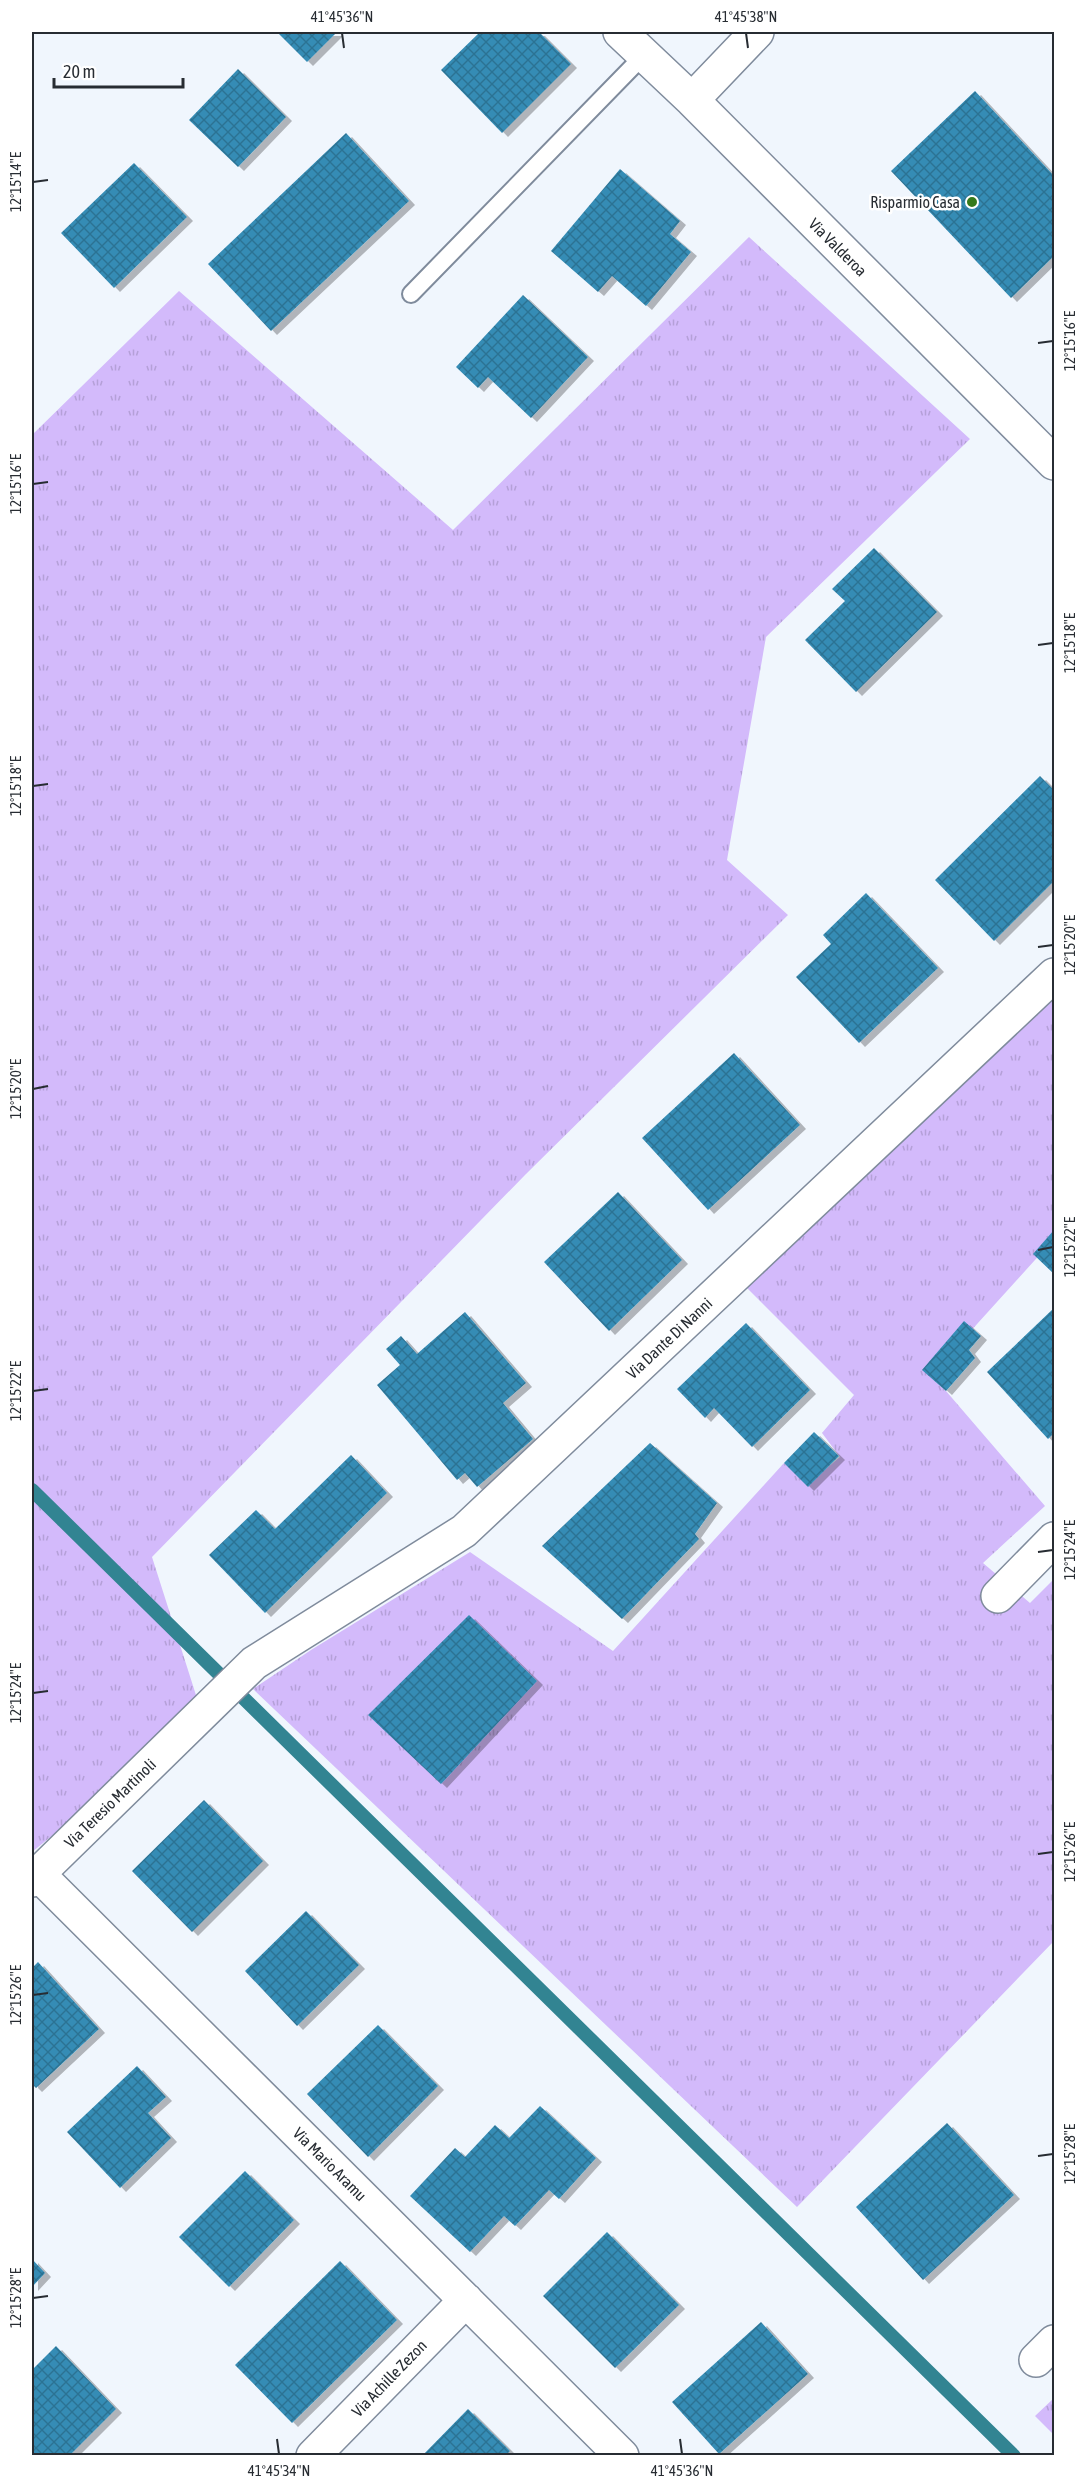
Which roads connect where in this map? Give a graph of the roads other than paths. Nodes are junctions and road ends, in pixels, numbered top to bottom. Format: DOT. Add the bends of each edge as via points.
graph roads {
  1 [pos="620,32"];
  2 [pos="757,32"];
  3 [pos="644,55"];
  4 [pos="692,100"];
  5 [pos="411,294"];
  6 [pos="1054,463"];
  7 [pos="1054,975"];
  8 [pos="1054,1539"];
  9 [pos="998,1596"];
  10 [pos="188,1727"];
  11 [pos="35,1877"];
  12 [pos="466,2300"];
  13 [pos="313,2456"];
  14 [pos="622,2456"];
  1 -- 3 [label="street, Via Valderoa"];
  2 -- 4 [label="street"];
  3 -- 4 [label="street, Via Valderoa"];
  3 -- 5 [label="lane"];
  4 -- 6 [label="street, Via Valderoa"];
  7 -- 10 [label="street, Via Dante Di Nanni" via="464,1532 254,1663"];
  8 -- 9 [label="street"];
  10 -- 11 [label="street, Via Teresio Martinoli"];
  11 -- 12 [label="street, Via Mario Aramu"];
  12 -- 13 [label="street, Via Achille Zezon"];
  12 -- 14 [label="street, Via Mario Aramu"];
}
